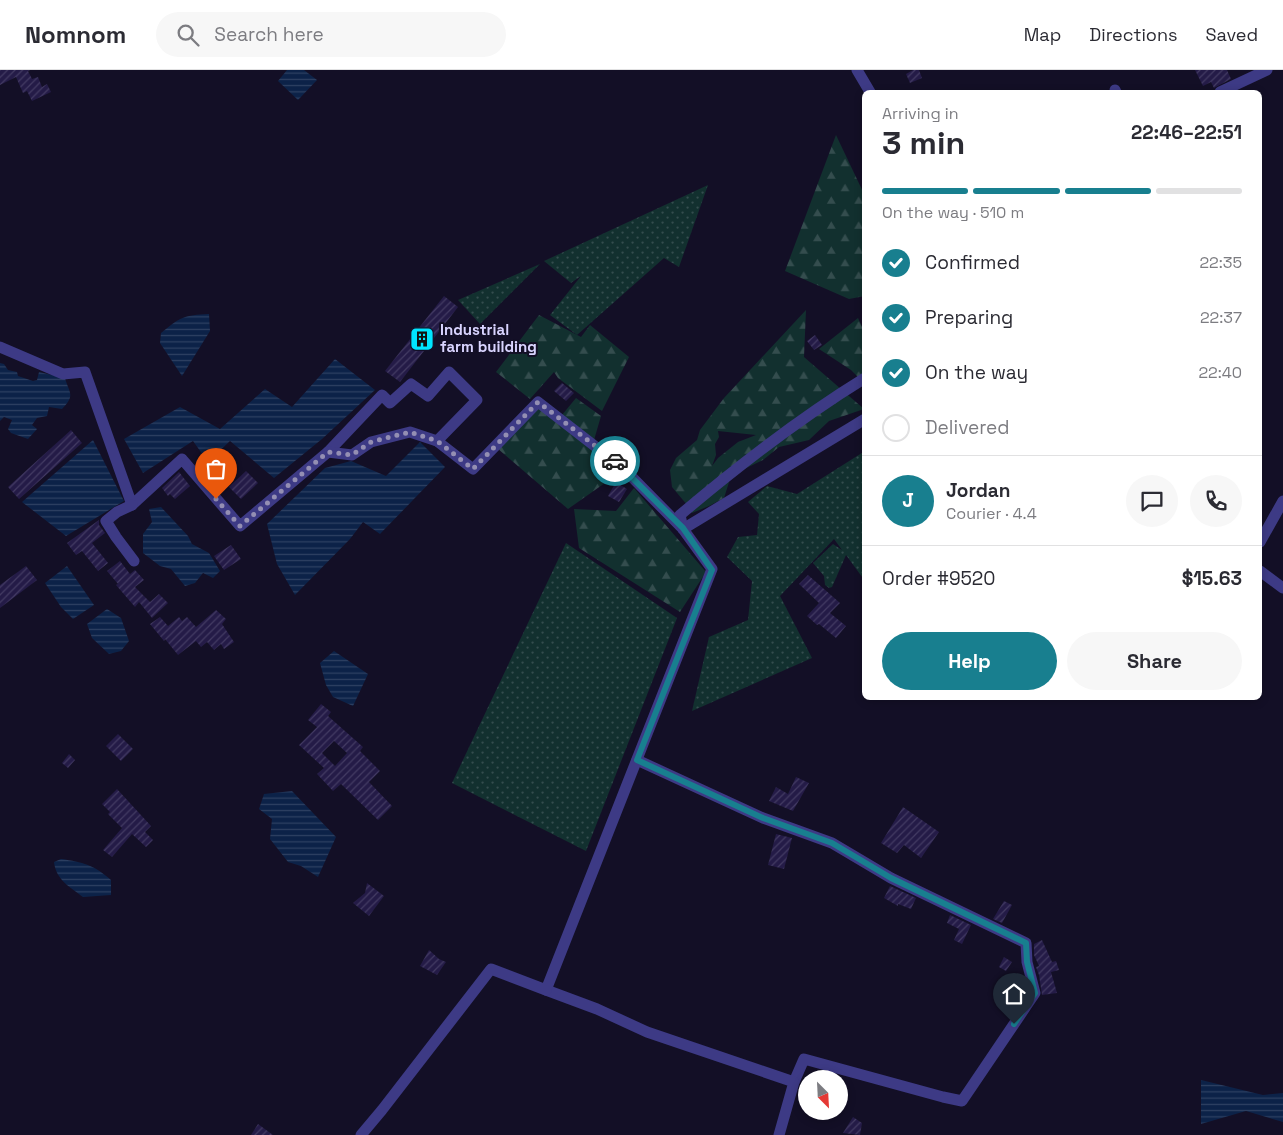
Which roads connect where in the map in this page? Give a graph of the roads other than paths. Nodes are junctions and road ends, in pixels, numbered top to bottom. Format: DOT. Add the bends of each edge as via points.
graph roads {
  1 [pos="857,70"];
  2 [pos="1267,70"];
  3 [pos="869,90"];
  4 [pos="1224,90"];
  5 [pos="0,347"];
  6 [pos="862,380"];
  7 [pos="862,421"];
  8 [pos="437,441"];
  9 [pos="328,452"];
  10 [pos="1283,501"];
  11 [pos="132,505"];
  12 [pos="683,528"];
  13 [pos="1262,538"];
  14 [pos="134,561"];
  15 [pos="1262,572"];
  16 [pos="1283,588"];
  17 [pos="637,760"];
  18 [pos="546,990"];
  19 [pos="794,1082"];
  20 [pos="361,1135"];
  21 [pos="779,1135"];
  1 -- 3 [label="street"];
  2 -- 4 [label="street"];
  5 -- 11 [label="street" via="63,374 85,372"];
  6 -- 12 [label="street" via="764,449 680,515"];
  7 -- 12 [label="street"];
  8 -- 9 [label="street" via="410,432 371,442 352,455"];
  8 -- 9 [label="street" via="477,400 449,372 428,396 411,384 390,403 382,395"];
  8 -- 12 [label="street" via="473,469 538,402 623,468"];
  9 -- 11 [label="street" via="240,526 182,458"];
  10 -- 13 [label="street"];
  11 -- 14 [label="street" via="106,521"];
  12 -- 17 [label="street" via="712,570"];
  15 -- 16 [label="street"];
  17 -- 18 [label="street"];
  17 -- 19 [label="street" via="763,818 832,843 891,878 1026,943 1035,993 962,1101 804,1059"];
  18 -- 19 [label="street" via="647,1032"];
  18 -- 20 [label="street" via="491,969"];
  19 -- 21 [label="street"];
}
